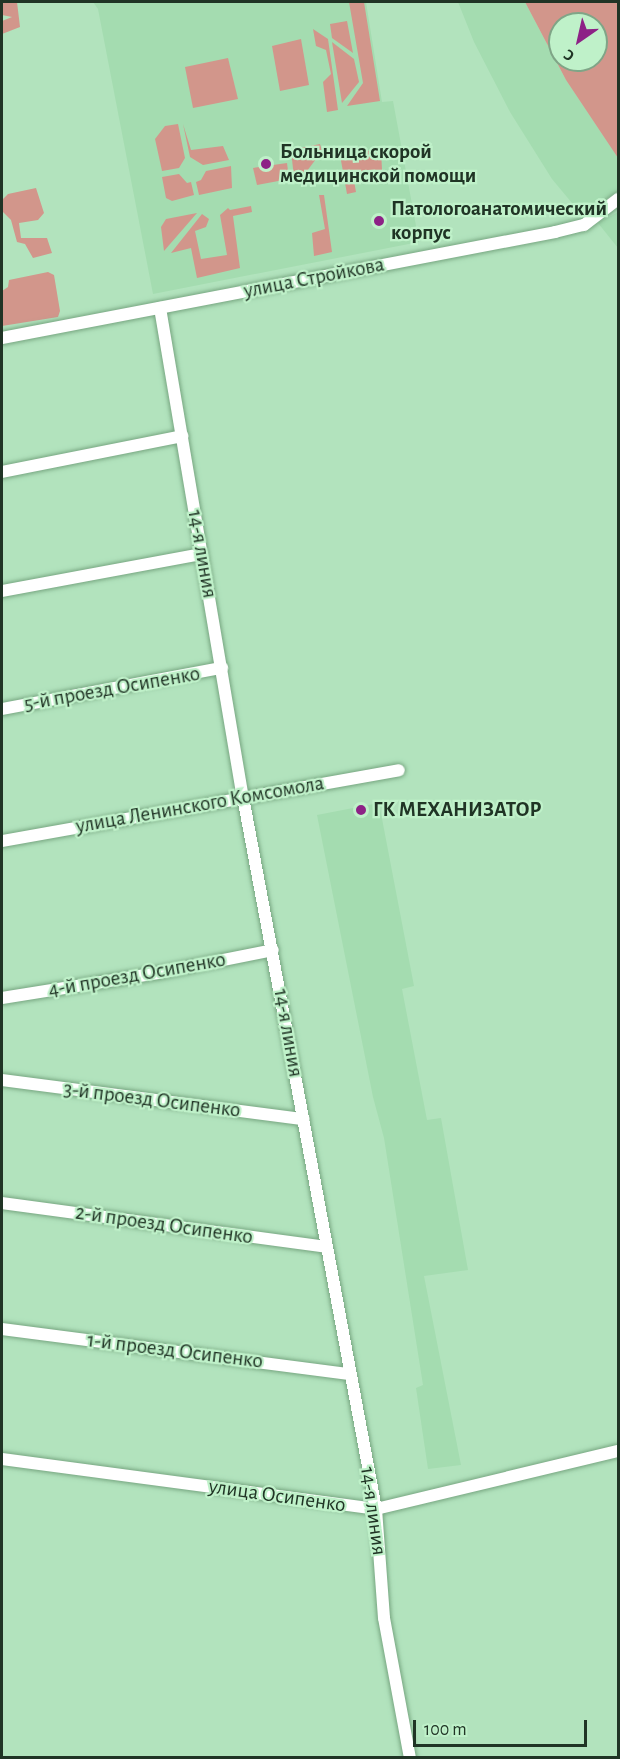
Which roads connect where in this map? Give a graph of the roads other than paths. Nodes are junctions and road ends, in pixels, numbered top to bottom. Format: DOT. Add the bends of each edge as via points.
graph roads {
  1 [pos="618,199"];
  2 [pos="160,308"];
  3 [pos="2,338"];
  4 [pos="182,436"];
  5 [pos="2,472"];
  6 [pos="202,554"];
  7 [pos="2,591"];
  8 [pos="222,668"];
  9 [pos="2,709"];
  10 [pos="399,770"];
  11 [pos="243,797"];
  12 [pos="2,841"];
  13 [pos="273,950"];
  14 [pos="2,998"];
  15 [pos="2,1080"];
  16 [pos="303,1119"];
  17 [pos="2,1203"];
  18 [pos="326,1247"];
  19 [pos="2,1329"];
  20 [pos="349,1374"];
  21 [pos="618,1451"];
  22 [pos="2,1459"];
  23 [pos="376,1509"];
  24 [pos="410,1758"];
  1 -- 2 [label="street, улица Стройкова" via="584,225"];
  2 -- 3 [label="street, улица Стройкова"];
  2 -- 4 [label="street, 14-я линия"];
  4 -- 5 [label="street"];
  4 -- 6 [label="street, 14-я линия"];
  6 -- 7 [label="street"];
  6 -- 8 [label="street, 14-я линия"];
  8 -- 9 [label="street, 5-й проезд Осипенко"];
  8 -- 11 [label="street, 14-я линия"];
  10 -- 11 [label="street, улица Ленинского Комсомола"];
  11 -- 12 [label="street, улица Ленинского Комсомола"];
  11 -- 13 [label="street, 14-я линия"];
  13 -- 14 [label="street, 4-й проезд Осипенко" via="158,974"];
  13 -- 16 [label="street, 14-я линия"];
  15 -- 16 [label="street, 3-й проезд Осипенко"];
  16 -- 18 [label="street, 14-я линия"];
  17 -- 18 [label="street, 2-й проезд Осипенко"];
  18 -- 20 [label="street, 14-я линия"];
  19 -- 20 [label="street, 1-й проезд Осипенко"];
  20 -- 23 [label="street, 14-я линия"];
  21 -- 23 [label="street, улица Осипенко"];
  22 -- 23 [label="street, улица Осипенко"];
  23 -- 24 [label="street, 14-я линия" via="384,1618"];
}
